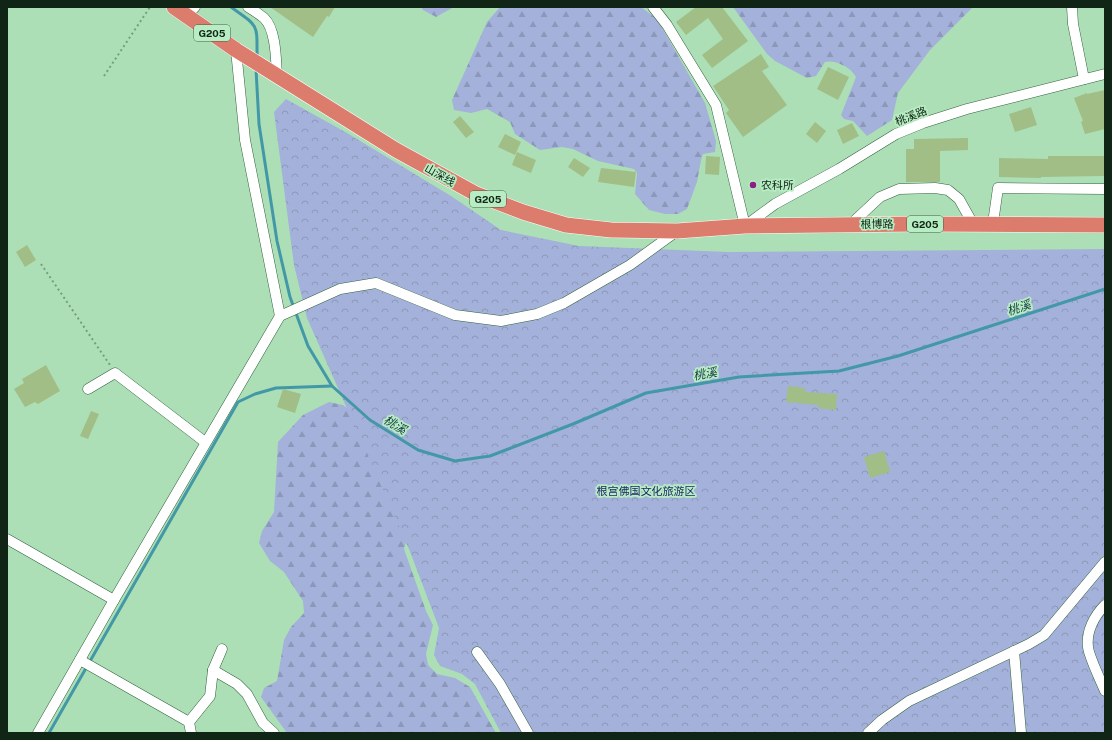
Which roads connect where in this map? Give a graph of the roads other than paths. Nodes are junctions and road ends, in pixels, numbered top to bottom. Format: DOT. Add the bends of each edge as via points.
graph roads {
  1 [pos="174,7"];
  2 [pos="248,7"];
  3 [pos="653,7"];
  4 [pos="1071,8"];
  5 [pos="190,11"];
  6 [pos="236,50"];
  7 [pos="1105,74"];
  8 [pos="277,76"];
  9 [pos="1084,79"];
  10 [pos="1105,189"];
  11 [pos="993,223"];
  12 [pos="850,224"];
  13 [pos="973,224"];
  14 [pos="1105,224"];
  15 [pos="745,226"];
  16 [pos="677,231"];
  17 [pos="280,316"];
  18 [pos="88,389"];
  19 [pos="206,442"];
  20 [pos="7,539"];
  21 [pos="1105,562"];
  22 [pos="114,600"];
  23 [pos="1105,605"];
  24 [pos="222,649"];
  25 [pos="1014,651"];
  26 [pos="477,652"];
  27 [pos="80,660"];
  28 [pos="213,670"];
  29 [pos="1105,691"];
  30 [pos="189,722"];
  31 [pos="38,733"];
  32 [pos="191,733"];
  33 [pos="274,733"];
  34 [pos="528,733"];
  35 [pos="868,733"];
  36 [pos="1021,733"];
  1 -- 5 [label="highway, 山深线 / G205"];
  2 -- 8 [label="street" via="268,24 275,46"];
  3 -- 15 [label="street" via="667,25 716,105"];
  4 -- 9 [label="street"];
  5 -- 6 [label="highway, 山深线 / G205"];
  6 -- 8 [label="highway, 山深线 / G205"];
  6 -- 17 [label="street" via="245,140"];
  7 -- 9 [label="street, 桃溪路"];
  8 -- 16 [label="highway, 山深线 / G205" via="396,150 476,194 496,202 566,225 611,230"];
  9 -- 15 [label="street, 桃溪路" via="967,109 896,134 775,204"];
  10 -- 11 [label="street" via="998,188"];
  11 -- 13 [label="highway, 根博路 / G205"];
  11 -- 14 [label="highway, 根博路 / G205"];
  12 -- 13 [label="highway, 根博路 / G205"];
  12 -- 13 [label="street" via="880,197 899,189 935,188 948,190 959,199"];
  12 -- 15 [label="highway, 根博路 / G205"];
  15 -- 16 [label="highway, 山深线 / G205"];
  16 -- 17 [label="street" via="630,265 564,303 537,314 501,321 455,315 376,283 340,289"];
  17 -- 19 [label="street"];
  18 -- 19 [label="street" via="115,373"];
  19 -- 22 [label="street"];
  20 -- 22 [label="street"];
  21 -- 25 [label="street" via="1044,635"];
  22 -- 27 [label="street"];
  23 -- 29 [label="street" via="1094,620 1088,635 1088,648"];
  24 -- 28 [label="street"];
  25 -- 35 [label="street" via="909,701"];
  25 -- 36 [label="street"];
  26 -- 34 [label="street" via="500,684"];
  27 -- 30 [label="street"];
  27 -- 31 [label="street"];
  28 -- 30 [label="street" via="210,696"];
  28 -- 33 [label="street" via="242,689 262,723"];
  30 -- 32 [label="street"];
}
